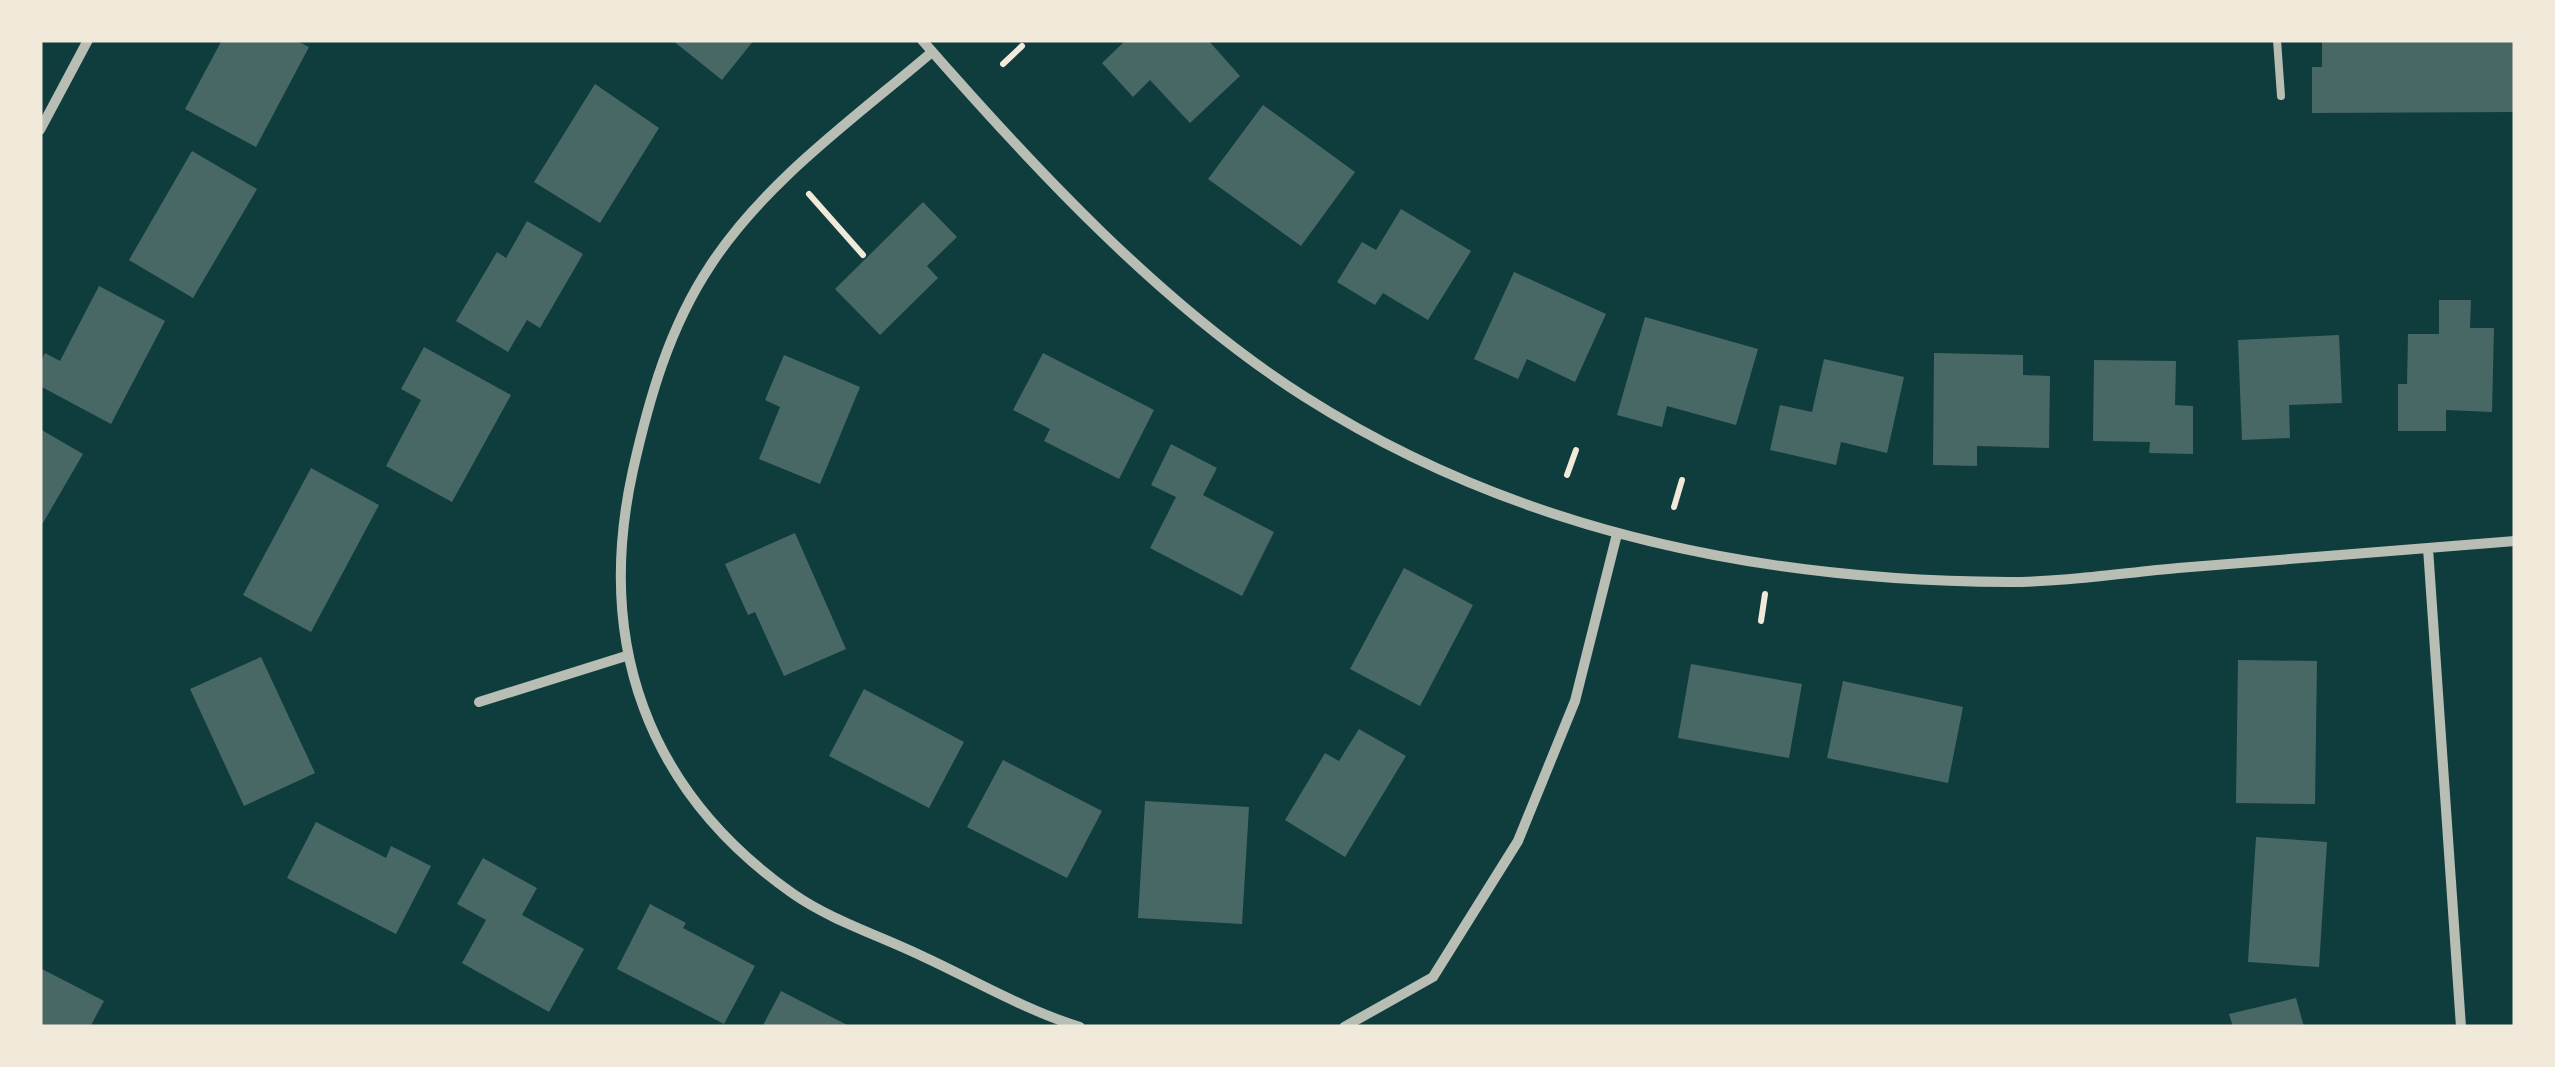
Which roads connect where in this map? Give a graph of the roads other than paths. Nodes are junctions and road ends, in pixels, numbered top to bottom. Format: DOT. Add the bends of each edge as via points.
graph roads {
  1 [pos="88,40"];
  2 [pos="922,40"];
  3 [pos="2278,40"];
  4 [pos="932,52"];
  5 [pos="2281,96"];
  6 [pos="40,130"];
  7 [pos="1617,534"];
  8 [pos="2515,541"];
  9 [pos="2428,548"];
  10 [pos="626,656"];
  11 [pos="479,702"];
  12 [pos="1080,1027"];
  13 [pos="1344,1027"];
  14 [pos="2460,1027"];
  1 -- 6 [label="street"];
  2 -- 4 [label="street"];
  3 -- 5 [label="lane"];
  4 -- 7 [label="street" via="1168,294 1305,396 1534,510"];
  4 -- 10 [label="street" via="748,216 675,329 646,412 627,498 620,567"];
  7 -- 9 [label="street" via="1743,562 1880,579 2015,582"];
  7 -- 13 [label="street" via="1575,702 1518,841 1433,977"];
  8 -- 9 [label="street"];
  9 -- 14 [label="street"];
  10 -- 11 [label="street"];
  10 -- 12 [label="street" via="645,721 710,820 794,894"];
}
